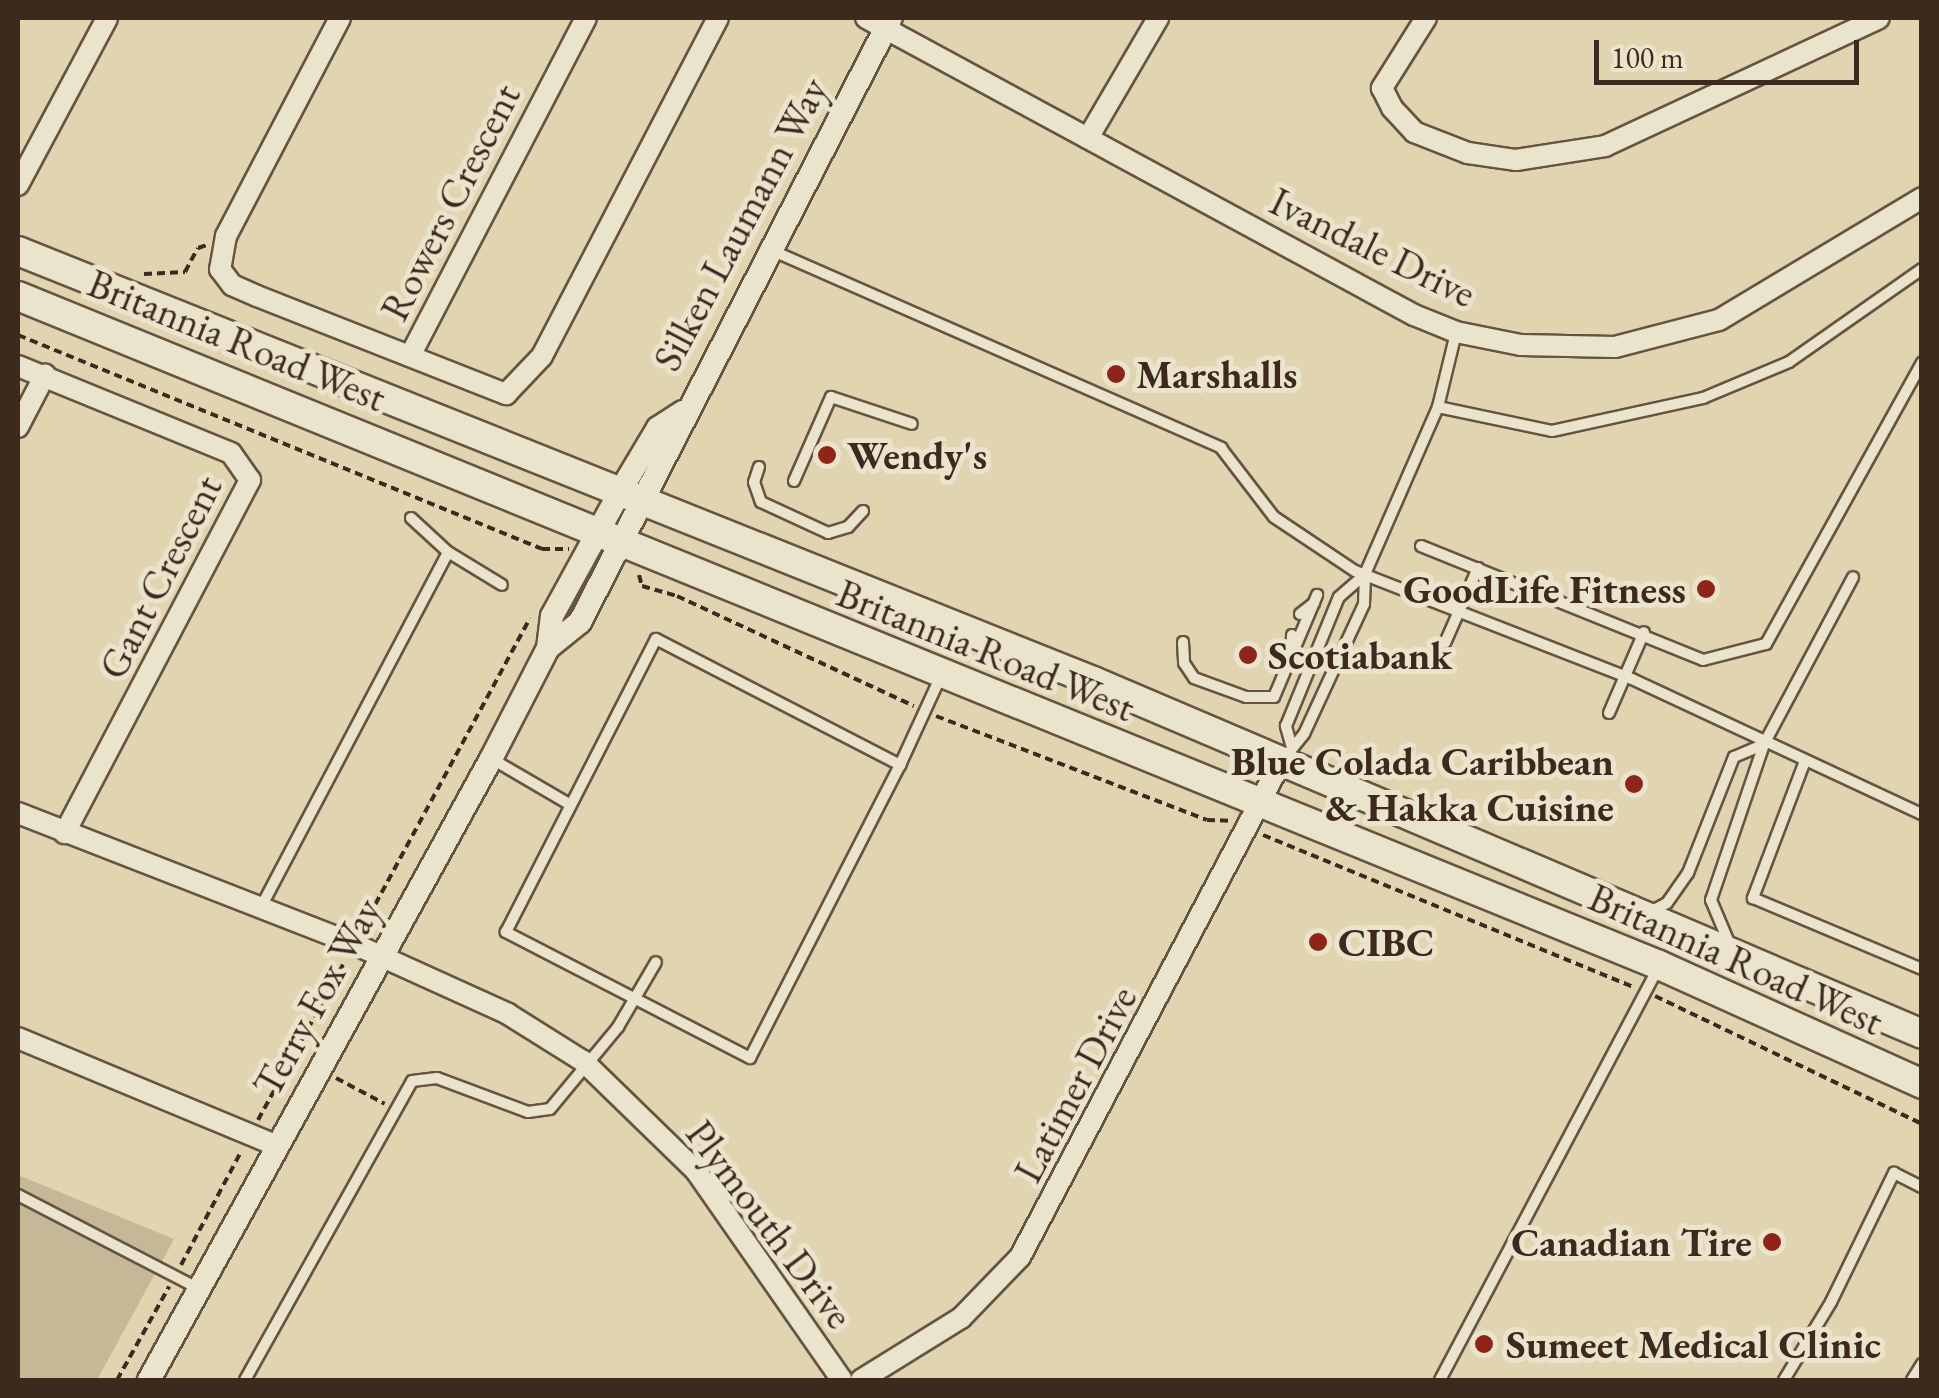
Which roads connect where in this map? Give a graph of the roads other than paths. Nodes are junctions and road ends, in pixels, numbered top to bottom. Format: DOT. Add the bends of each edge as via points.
graph roads {
  1 [pos="107,18"];
  2 [pos="340,18"];
  3 [pos="586,18"];
  4 [pos="718,18"];
  5 [pos="1158,18"];
  6 [pos="1426,18"];
  7 [pos="1879,18"];
  8 [pos="881,21"];
  9 [pos="1088,138"];
  10 [pos="18,185"];
  11 [pos="1922,198"];
  12 [pos="770,250"];
  13 [pos="18,251"];
  14 [pos="1922,269"];
  15 [pos="18,296"];
  16 [pos="1456,332"];
  17 [pos="410,356"];
  18 [pos="1922,362"];
  19 [pos="18,366"];
  20 [pos="45,374"];
  21 [pos="1438,407"];
  22 [pos="912,424"];
  23 [pos="18,427"];
  24 [pos="759,467"];
  25 [pos="794,482"];
  26 [pos="632,495"];
  27 [pos="863,511"];
  28 [pos="411,518"];
  29 [pos="612,536"];
  30 [pos="1422,546"];
  31 [pos="448,552"];
  32 [pos="1478,568"];
  33 [pos="1365,574"];
  34 [pos="1853,577"];
  35 [pos="502,585"];
  36 [pos="1461,608"];
  37 [pos="1300,614"];
  38 [pos="1644,632"];
  39 [pos="1292,635"];
  40 [pos="1183,642"];
  41 [pos="1445,642"];
  42 [pos="1291,661"];
  43 [pos="941,676"];
  44 [pos="1625,676"];
  45 [pos="1609,714"];
  46 [pos="1764,744"];
  47 [pos="1286,753"];
  48 [pos="491,758"];
  49 [pos="1804,761"];
  50 [pos="900,765"];
  51 [pos="569,804"];
  52 [pos="1261,804"];
  53 [pos="18,813"];
  54 [pos="1922,814"];
  55 [pos="65,833"];
  56 [pos="260,910"];
  57 [pos="1640,916"];
  58 [pos="1736,954"];
  59 [pos="383,958"];
  60 [pos="656,962"];
  61 [pos="1659,965"];
  62 [pos="1922,969"];
  63 [pos="634,998"];
  64 [pos="1922,1034"];
  65 [pos="18,1038"];
  66 [pos="583,1061"];
  67 [pos="1922,1084"];
  68 [pos="278,1146"];
  69 [pos="1922,1187"];
  70 [pos="18,1194"];
  71 [pos="200,1289"];
  72 [pos="1922,1364"];
  73 [pos="150,1380"];
  74 [pos="245,1380"];
  75 [pos="842,1380"];
  76 [pos="862,1380"];
  77 [pos="1440,1380"];
  78 [pos="1784,1380"];
  79 [pos="1912,1380"];
  1 -- 10 [label="street"];
  2 -- 17 [label="street, Rowers Crescent" via="225,240 220,269 232,284"];
  3 -- 17 [label="street, Rowers Crescent"];
  4 -- 17 [label="street" via="532,374 512,393 499,394"];
  5 -- 9 [label="street"];
  6 -- 7 [label="street" via="1382,88 1392,108 1414,132 1468,154 1516,160 1606,146"];
  8 -- 9 [label="street, Ivandale Drive"];
  8 -- 12 [label="street, Silken Laumann Way"];
  9 -- 16 [label="street, Ivandale Drive"];
  11 -- 16 [label="street, Ivandale Drive" via="1754,304 1682,334 1586,348"];
  12 -- 26 [label="street, Silken Laumann Way" via="683,412 658,428"];
  12 -- 33 [label="lane" via="1221,448 1274,516"];
  13 -- 26 [label="main road, Britannia Road West"];
  14 -- 21 [label="lane" via="1789,362 1703,398 1552,431"];
  15 -- 29 [label="main road, Britannia Road West"];
  16 -- 21 [label="lane"];
  18 -- 38 [label="lane" via="1766,644 1702,660"];
  19 -- 20 [label="street, Gant Crescent"];
  20 -- 23 [label="street"];
  20 -- 55 [label="street, Gant Crescent" via="231,453 250,480"];
  21 -- 33 [label="lane"];
  22 -- 25 [label="lane" via="831,397"];
  24 -- 27 [label="lane" via="754,482 760,502 828,532 848,528"];
  26 -- 29 [label="street, Silken Laumann Way"];
  26 -- 47 [label="main road, Britannia Road West"];
  28 -- 31 [label="lane"];
  29 -- 43 [label="main road, Britannia Road West"];
  29 -- 48 [label="street, Terry Fox Way" via="580,622 548,648"];
  30 -- 32 [label="lane"];
  31 -- 35 [label="lane"];
  31 -- 56 [label="lane"];
  32 -- 36 [label="lane"];
  32 -- 38 [label="lane"];
  33 -- 36 [label="lane"];
  33 -- 47 [label="lane" via="1364,604 1304,734"];
  33 -- 47 [label="lane" via="1339,597 1286,726"];
  34 -- 46 [label="lane"];
  36 -- 41 [label="lane"];
  36 -- 44 [label="lane"];
  37 -- 42 [label="lane" via="1316,599"];
  38 -- 44 [label="lane"];
  39 -- 42 [label="lane"];
  40 -- 42 [label="lane" via="1184,663 1194,678 1246,697 1274,696"];
  43 -- 50 [label="lane"];
  43 -- 52 [label="main road, Britannia Road West"];
  44 -- 45 [label="lane"];
  44 -- 46 [label="lane"];
  46 -- 49 [label="lane"];
  46 -- 57 [label="lane" via="1734,756 1688,873 1668,903"];
  46 -- 58 [label="lane" via="1711,900 1715,921"];
  47 -- 52 [label="street, Latimer Drive"];
  47 -- 57 [label="main road, Britannia Road West"];
  48 -- 51 [label="lane"];
  48 -- 59 [label="street, Terry Fox Way"];
  49 -- 54 [label="lane"];
  49 -- 62 [label="lane" via="1753,898"];
  50 -- 51 [label="lane" via="656,639"];
  50 -- 63 [label="lane" via="750,1058"];
  51 -- 63 [label="lane" via="506,932"];
  52 -- 61 [label="main road, Britannia Road West"];
  52 -- 76 [label="street, Latimer Drive" via="1020,1258 960,1318"];
  53 -- 55 [label="street, Plymouth Drive"];
  55 -- 56 [label="street, Plymouth Drive"];
  56 -- 59 [label="street, Plymouth Drive"];
  57 -- 58 [label="main road, Britannia Road West"];
  58 -- 64 [label="main road, Britannia Road West"];
  59 -- 66 [label="street, Plymouth Drive" via="508,1014"];
  59 -- 68 [label="street, Terry Fox Way"];
  60 -- 63 [label="lane"];
  61 -- 67 [label="main road, Britannia Road West"];
  61 -- 77 [label="lane"];
  63 -- 66 [label="lane"];
  65 -- 68 [label="street"];
  66 -- 74 [label="lane" via="540,1112 430,1078 412,1081"];
  66 -- 75 [label="street, Plymouth Drive" via="696,1171"];
  68 -- 71 [label="street, Terry Fox Way"];
  69 -- 78 [label="lane" via="1894,1173"];
  70 -- 71 [label="lane"];
  71 -- 73 [label="street, Terry Fox Way"];
  72 -- 79 [label="lane"];
}
